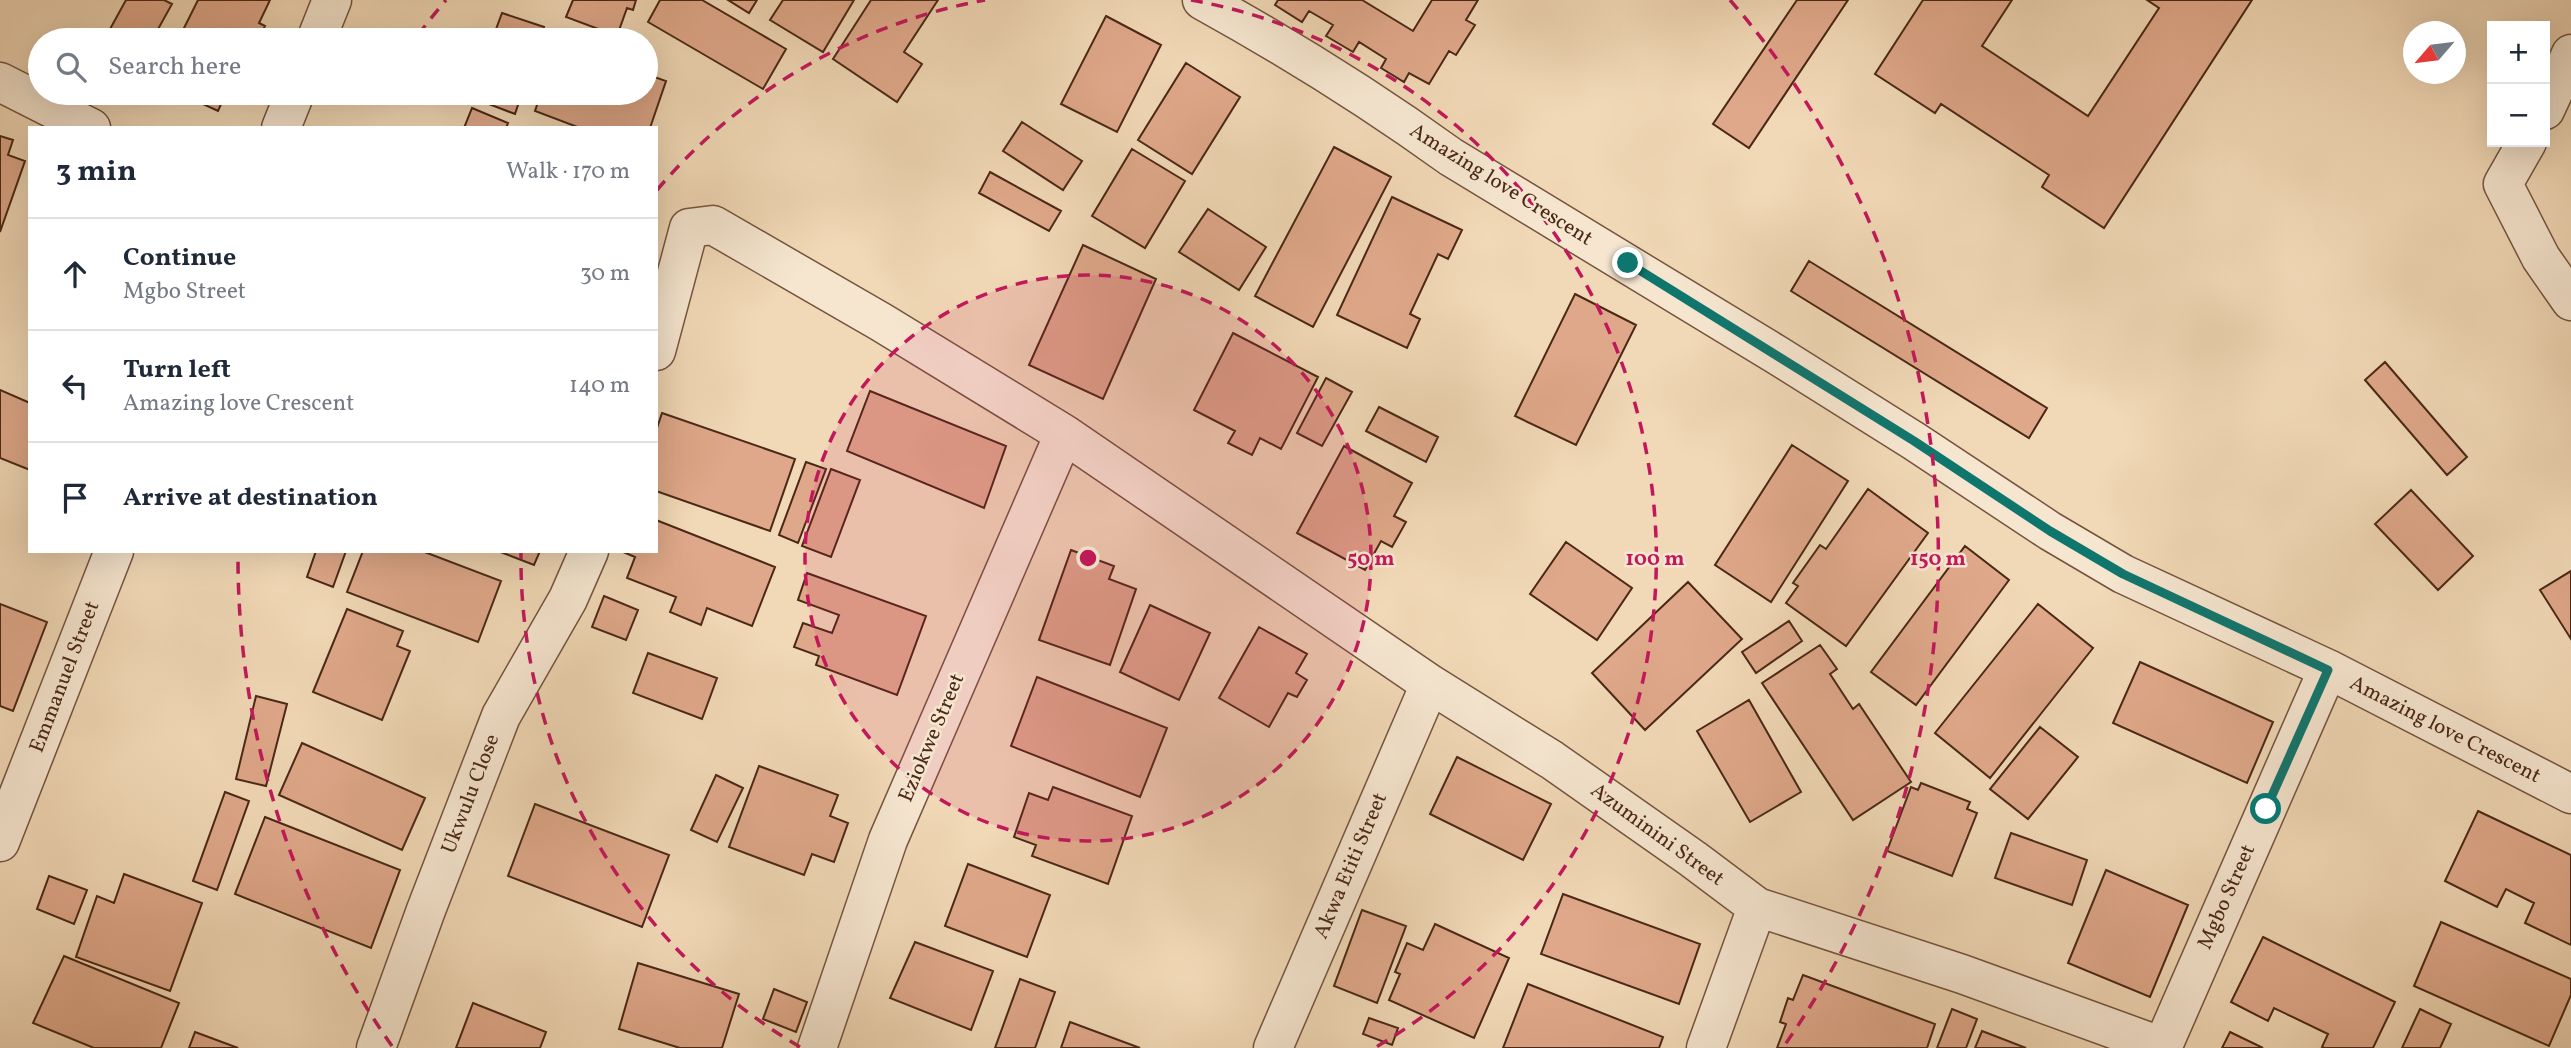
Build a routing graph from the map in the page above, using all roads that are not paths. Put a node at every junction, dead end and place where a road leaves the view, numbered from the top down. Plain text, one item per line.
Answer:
1 (332, 0) edge
2 (1202, 0) edge
3 (321, 28) edge
4 (2571, 54) edge
5 (0, 82) edge
6 (28, 96) edge
7 (2550, 99) edge
8 (46, 105) edge
9 (290, 105) edge
10 (87, 126) edge
11 (282, 126) edge
12 (2524, 147) edge
13 (2571, 301) edge
14 (658, 344) edge
15 (1064, 434) junction
16 (113, 553) edge
17 (588, 553) edge
18 (2328, 670) junction
19 (1430, 684) junction
20 (2571, 794) edge
21 (0, 842) edge
22 (1757, 907) junction
23 (2163, 1047) edge
24 (376, 1048) edge
25 (817, 1048) edge
26 (1273, 1048) edge
27 (1706, 1048) edge

1 - 3 street
2 - 18 street, Amazing love Crescent
4 - 7 street
5 - 6 street
8 - 10 street
9 - 11 street
12 - 13 street
14 - 15 street, Azuminini Street
15 - 19 street, Azuminini Street
15 - 25 street, Eziokwe Street
16 - 21 street, Emmanuel Street
17 - 24 street, Ukwulu Close
18 - 20 street, Amazing love Crescent
18 - 23 street, Mgbo Street
19 - 22 street, Azuminini Street
19 - 26 street, Akwa Etiti Street
22 - 23 street, Azuminini Street
22 - 27 street

